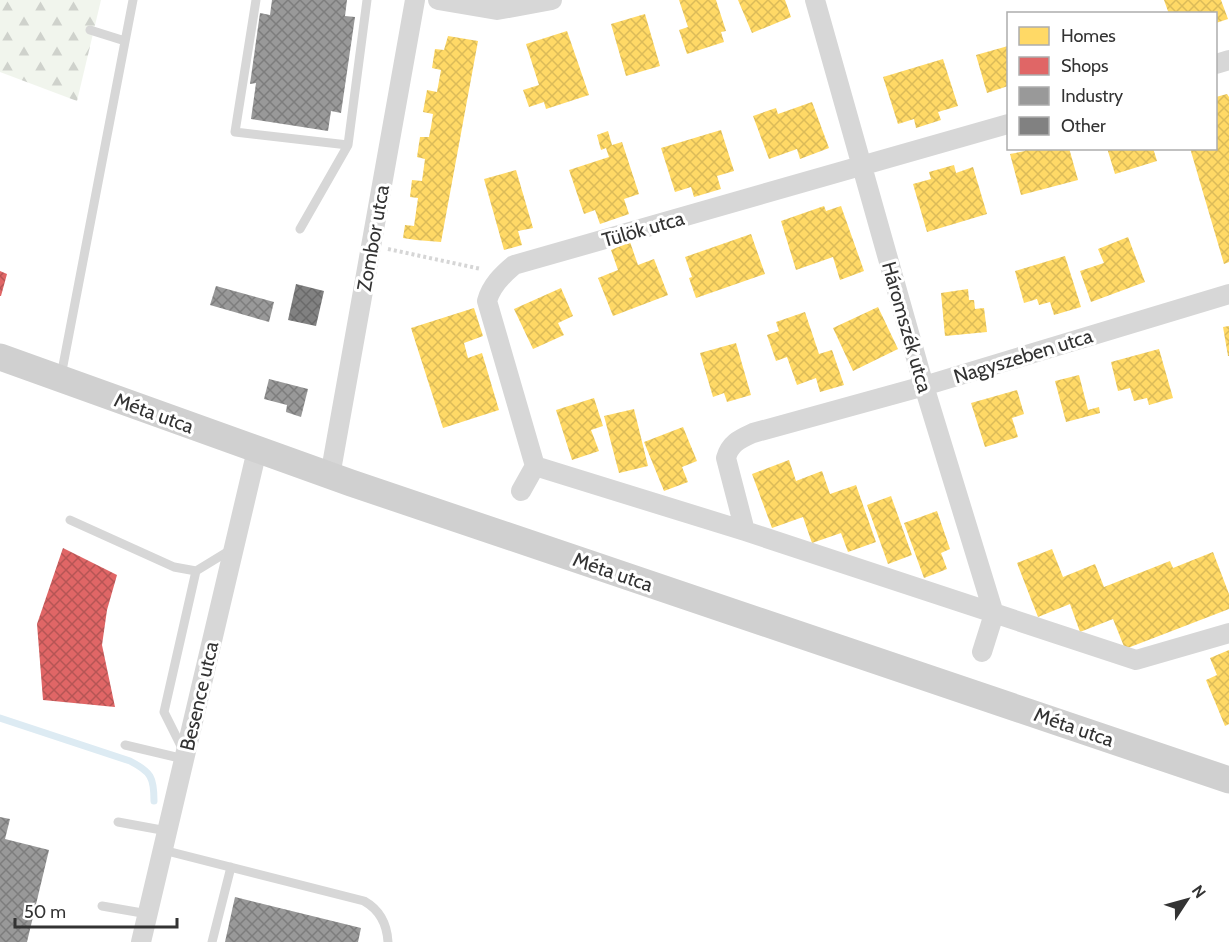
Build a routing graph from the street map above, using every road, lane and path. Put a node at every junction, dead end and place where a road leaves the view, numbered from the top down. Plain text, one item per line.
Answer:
1 (133, 0) edge
2 (256, 0) edge
3 (367, 0) edge
4 (415, 0) edge
5 (438, 0) edge
6 (552, 0) edge
7 (815, 0) edge
8 (90, 30) dead end
9 (125, 41) junction
10 (1007, 124) edge
11 (348, 146) junction
12 (862, 167) junction
13 (300, 229) dead end
14 (372, 246) junction
15 (502, 275) junction
16 (1229, 294) edge
17 (0, 357) edge
18 (60, 378) junction
19 (924, 386) junction
20 (256, 450) junction
21 (535, 466) junction
22 (330, 476) junction
23 (521, 491) dead end
24 (70, 520) dead end
25 (745, 531) junction
26 (234, 548) junction
27 (196, 571) junction
28 (994, 614) junction
29 (1229, 633) edge
30 (982, 652) dead end
31 (125, 745) dead end
32 (185, 757) junction
33 (1229, 780) edge
34 (118, 822) dead end
35 (165, 840) junction
36 (231, 867) junction
37 (102, 906) dead end
38 (148, 914) junction
39 (141, 942) edge
40 (212, 942) edge
41 (388, 942) edge

1 - 9 lane
2 - 11 lane
3 - 11 lane
4 - 14 street, Zombor utca
5 - 6 street
7 - 12 street, Háromszék utca
8 - 9 lane
9 - 18 lane
10 - 12 street, Tülök utca
11 - 13 lane
12 - 15 street, Tülök utca
12 - 19 street, Háromszék utca
14 - 15 path
14 - 22 street, Zombor utca
15 - 21 street
16 - 19 street, Nagyszeben utca
17 - 18 main road, Méta utca
18 - 20 main road, Méta utca
19 - 25 street, Nagyszeben utca
19 - 28 street, Háromszék utca
20 - 22 main road, Méta utca
20 - 26 street, Besence utca
21 - 23 street
21 - 25 street
22 - 33 main road, Méta utca
24 - 27 lane
25 - 28 street
26 - 27 lane
26 - 32 street, Besence utca
27 - 32 lane
28 - 29 street
28 - 30 street
31 - 32 lane
32 - 35 street, Besence utca
34 - 35 lane
35 - 36 lane
35 - 38 street, Besence utca
36 - 40 lane
36 - 41 lane
37 - 38 lane
38 - 39 street, Besence utca

